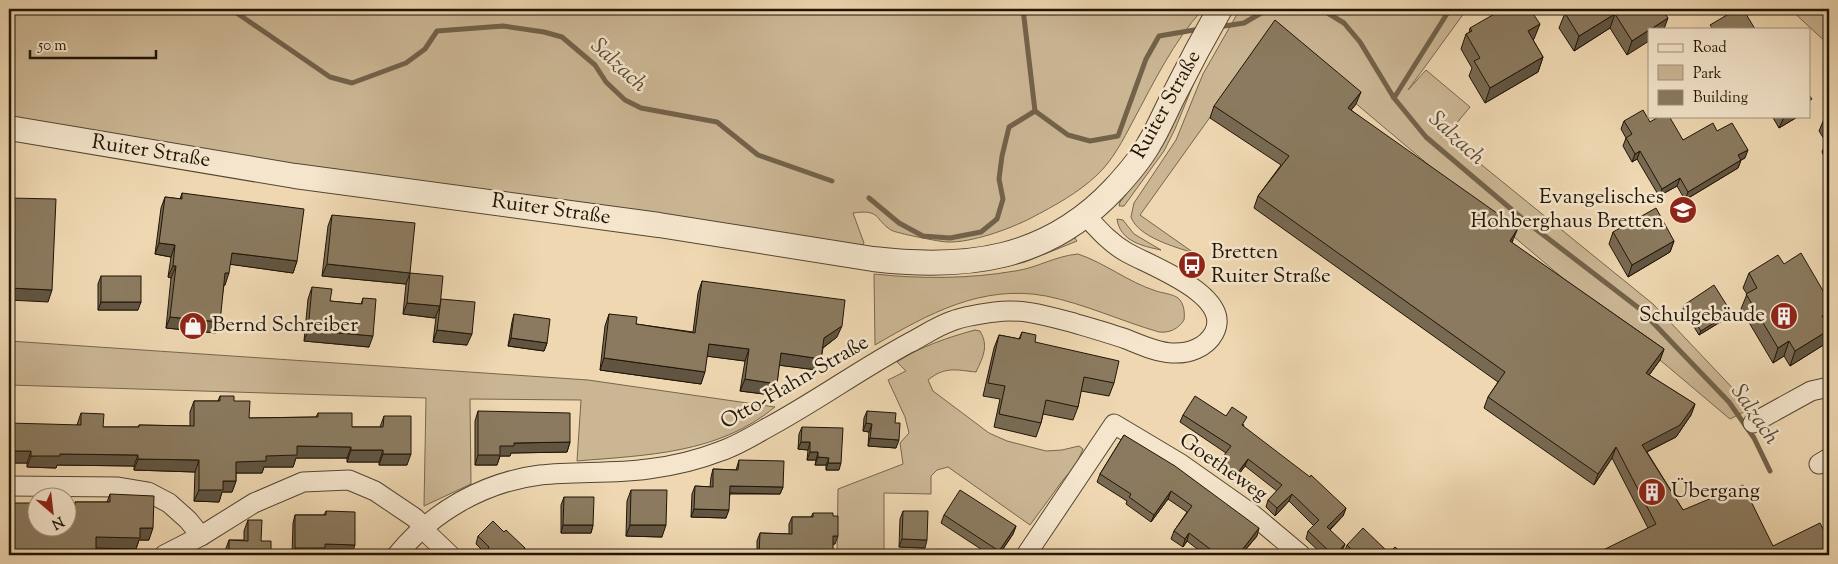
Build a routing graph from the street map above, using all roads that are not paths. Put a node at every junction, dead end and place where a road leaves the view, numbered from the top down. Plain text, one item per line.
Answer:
1 (1220, 9) edge
2 (9, 128) edge
3 (1086, 216) junction
4 (1829, 387) edge
5 (1753, 423) dead end
6 (9, 486) edge
7 (424, 527) junction
8 (201, 536) junction
9 (164, 555) edge
10 (397, 555) edge
11 (450, 555) edge
12 (1026, 555) edge
13 (1301, 555) edge

1 - 3 street, Ruiter Straße
2 - 3 street, Ruiter Straße
3 - 7 street, Otto-Hahn-Straße
4 - 5 street
6 - 8 street
7 - 8 street
7 - 10 street, Otto-Hahn-Straße
7 - 11 street
8 - 9 street
12 - 13 street, Goetheweg

